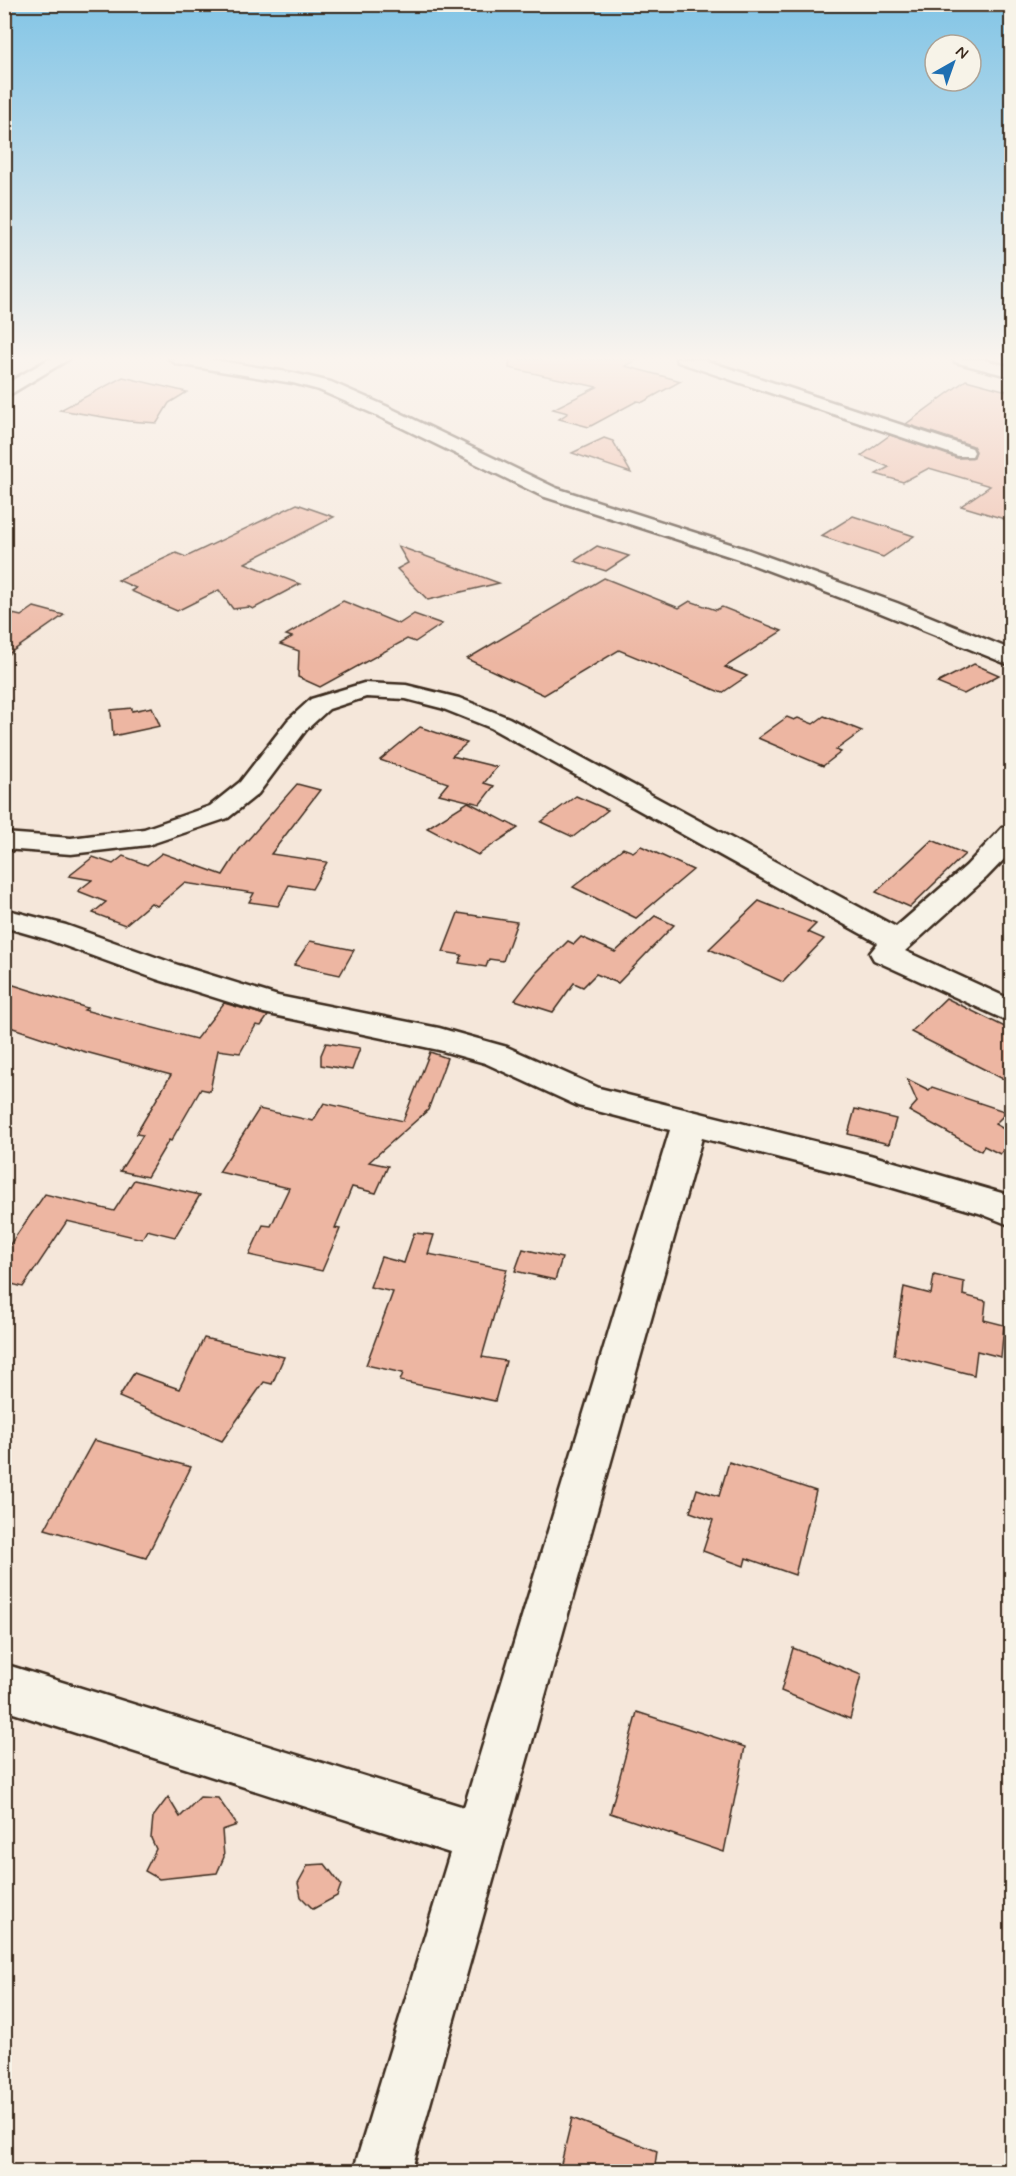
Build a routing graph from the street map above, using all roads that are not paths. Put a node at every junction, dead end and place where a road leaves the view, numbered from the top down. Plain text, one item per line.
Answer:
1 (484, 461) edge
2 (1011, 659) edge
3 (1011, 834) edge
4 (4, 841) edge
5 (4, 918) edge
6 (898, 942) junction
7 (1011, 1013) edge
8 (689, 1123) junction
9 (1011, 1212) edge
10 (4, 1687) edge
11 (480, 1837) junction
12 (382, 2172) edge

1 - 2 street
3 - 6 street
4 - 6 street
5 - 8 street
6 - 7 street
8 - 9 street
8 - 11 street
10 - 11 street
11 - 12 street

